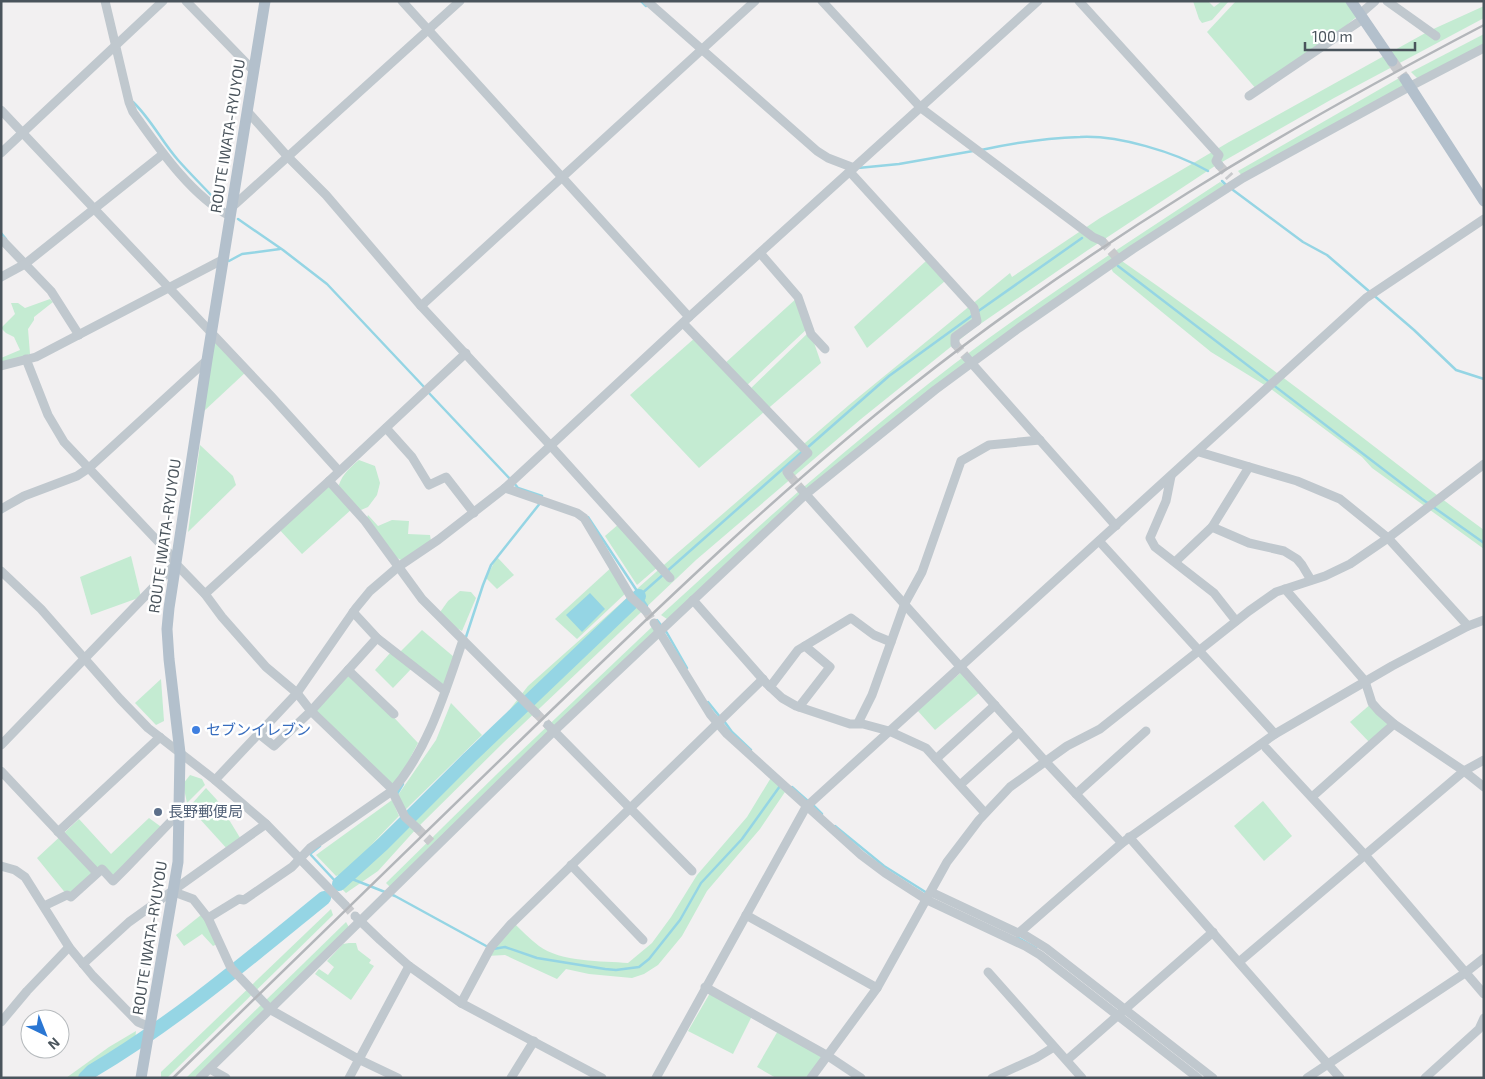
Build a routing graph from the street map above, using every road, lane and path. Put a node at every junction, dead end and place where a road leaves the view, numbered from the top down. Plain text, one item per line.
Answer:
1 (105, 1) edge
2 (163, 1) edge
3 (186, 1) edge
4 (265, 1) edge
5 (402, 1) edge
6 (460, 1) edge
7 (647, 1) edge
8 (755, 1) edge
9 (822, 1) edge
10 (1038, 1) edge
11 (1078, 1) edge
12 (1351, 1) edge
13 (1374, 1) edge
14 (1387, 1) edge
15 (1361, 16) junction
16 (428, 30) junction
17 (1436, 36) dead end
18 (116, 45) junction
19 (1484, 48) edge
20 (702, 50) junction
21 (1392, 61) tunnel mouth
22 (253, 70) junction
23 (1407, 82) junction
24 (1249, 96) dead end
25 (920, 108) junction
26 (1, 110) edge
27 (247, 111) junction
28 (22, 133) junction
29 (1, 153) edge
30 (163, 154) junction
31 (288, 156) junction
32 (1219, 165) tunnel mouth
33 (852, 170) junction
34 (562, 178) junction
35 (1484, 201) edge
36 (94, 209) junction
37 (231, 212) junction
38 (1484, 219) edge
39 (1102, 241) tunnel mouth
40 (1, 242) edge
41 (760, 253) junction
42 (224, 259) junction
43 (25, 264) junction
44 (1, 277) edge
45 (168, 288) junction
46 (421, 306) junction
47 (686, 320) junction
48 (212, 334) junction
49 (79, 335) junction
50 (955, 344) dead end
51 (825, 349) dead end
52 (466, 354) junction
53 (26, 359) junction
54 (207, 360) junction
55 (969, 361) junction
56 (1, 366) edge
57 (386, 428) junction
58 (1040, 440) junction
59 (550, 445) junction
60 (1198, 452) junction
61 (1484, 464) edge
62 (1249, 467) junction
63 (89, 468) junction
64 (339, 471) junction
65 (789, 475) dead end
66 (1171, 476) junction
67 (330, 481) junction
68 (505, 488) junction
69 (804, 492) junction
70 (1, 509) edge
71 (474, 513) junction
72 (1116, 526) junction
73 (1212, 527) junction
74 (1388, 538) junction
75 (1099, 541) junction
76 (1175, 562) junction
77 (176, 564) junction
78 (398, 568) junction
79 (1, 571) edge
80 (670, 578) dead end
81 (1311, 580) junction
82 (1285, 589) junction
83 (205, 594) junction
84 (693, 600) junction
85 (905, 603) junction
86 (646, 611) tunnel mouth
87 (353, 612) junction
88 (1484, 620) edge
89 (1236, 621) junction
90 (1468, 626) junction
91 (656, 627) junction
92 (377, 638) junction
93 (463, 640) junction
94 (891, 642) junction
95 (804, 646) junction
96 (1199, 650) junction
97 (85, 660) junction
98 (961, 666) junction
99 (348, 670) junction
100 (763, 679) junction
101 (1365, 681) junction
102 (770, 686) junction
103 (445, 691) junction
104 (297, 693) junction
105 (995, 705) junction
106 (799, 707) junction
107 (311, 711) junction
108 (536, 713) tunnel mouth
109 (394, 714) dead end
110 (717, 723) junction
111 (858, 723) junction
112 (1394, 724) junction
113 (551, 728) junction
114 (889, 731) junction
115 (1146, 731) dead end
116 (1019, 732) junction
117 (258, 734) junction
118 (1275, 734) junction
119 (160, 738) junction
120 (1, 745) edge
121 (1266, 748) dead end
122 (180, 752) junction
123 (936, 759) junction
124 (1484, 760) edge
125 (1045, 761) junction
126 (1, 771) edge
127 (1464, 771) junction
128 (215, 780) junction
129 (960, 785) junction
130 (1484, 787) edge
131 (392, 791) junction
132 (1076, 794) junction
133 (1312, 797) junction
134 (806, 807) junction
135 (629, 808) junction
136 (179, 813) junction
137 (985, 813) junction
138 (266, 824) junction
139 (417, 828) tunnel mouth
140 (58, 832) junction
141 (1126, 840) junction
142 (1365, 855) junction
143 (300, 858) junction
144 (571, 865) junction
145 (1, 866) edge
146 (692, 871) dead end
147 (96, 873) junction
148 (174, 892) junction
149 (931, 892) junction
150 (927, 900) junction
151 (345, 905) tunnel mouth
152 (44, 906) junction
153 (746, 915) junction
154 (208, 918) junction
155 (358, 918) junction
156 (1020, 932) junction
157 (1213, 932) junction
158 (643, 940) dead end
159 (69, 947) junction
160 (1484, 958) edge
161 (1239, 962) junction
162 (83, 964) junction
163 (410, 966) junction
164 (988, 972) dead end
165 (1465, 973) junction
166 (705, 987) junction
167 (877, 988) junction
168 (1484, 994) edge
169 (461, 1002) junction
170 (271, 1010) junction
171 (1122, 1012) junction
172 (1484, 1018) edge
173 (1, 1022) edge
174 (150, 1027) junction
175 (534, 1041) junction
176 (1054, 1047) junction
177 (828, 1056) junction
178 (358, 1059) junction
179 (1067, 1060) junction
180 (1328, 1064) junction
181 (210, 1069) junction
182 (141, 1078) edge
183 (200, 1078) edge
184 (226, 1078) edge
185 (349, 1078) edge
186 (398, 1078) edge
187 (512, 1078) edge
188 (602, 1078) edge
189 (656, 1078) edge
190 (811, 1078) edge
191 (860, 1078) edge
192 (992, 1078) edge
193 (1082, 1078) edge
194 (1198, 1078) edge
195 (1213, 1078) edge
196 (1307, 1078) edge
197 (1340, 1078) edge
198 (1425, 1078) edge

1 - 18 street
2 - 18 street
3 - 22 street
4 - 22 main road, ROUTE IWATA-RYUYOU
5 - 16 street
6 - 16 street
7 - 20 street
8 - 20 street
9 - 25 street
10 - 25 street
11 - 32 street
12 - 15 main road
13 - 15 street
14 - 17 street
15 - 21 main road
15 - 24 street
16 - 31 street
16 - 34 street
18 - 28 street
18 - 30 street
19 - 23 street
20 - 33 street
20 - 34 street
22 - 27 main road, ROUTE IWATA-RYUYOU
23 - 35 main road
23 - 55 street
25 - 33 street
25 - 39 street
26 - 28 street
27 - 31 street
27 - 37 main road, ROUTE IWATA-RYUYOU
28 - 29 street
28 - 36 street
30 - 36 street
30 - 37 street
31 - 37 street
31 - 46 street
33 - 41 street
33 - 50 street
34 - 46 street
34 - 47 street
36 - 43 street
36 - 45 street
37 - 42 main road, ROUTE IWATA-RYUYOU
38 - 60 street
40 - 43 street
41 - 47 street
41 - 51 street
42 - 45 street
42 - 48 main road, ROUTE IWATA-RYUYOU
43 - 44 street
43 - 49 street
45 - 48 street
45 - 49 street
46 - 52 street
47 - 59 street
47 - 65 street
48 - 54 main road, ROUTE IWATA-RYUYOU
48 - 64 street
49 - 53 street
52 - 57 street
52 - 59 street
53 - 56 street
53 - 63 street
54 - 63 street
54 - 77 main road, ROUTE IWATA-RYUYOU
55 - 58 street
55 - 69 street
57 - 64 street
57 - 71 street
58 - 72 street
58 - 85 street
59 - 68 street
59 - 80 street
60 - 62 street
60 - 66 street
61 - 74 street
62 - 73 street
62 - 74 street
63 - 70 street
63 - 77 street
64 - 67 street
66 - 72 street
66 - 76 street
67 - 78 street
67 - 83 street
68 - 71 street
68 - 86 street
69 - 84 street
69 - 85 street
71 - 78 street
72 - 75 street
73 - 76 street
73 - 81 street
74 - 81 street
74 - 90 street
75 - 96 street
75 - 98 street
76 - 89 street
77 - 83 street
77 - 97 street
77 - 122 main road, ROUTE IWATA-RYUYOU
78 - 87 street
78 - 93 street
79 - 97 street
81 - 82 street
82 - 89 street
82 - 101 street
83 - 104 street
84 - 91 street
84 - 100 street
85 - 94 street
85 - 98 street
87 - 92 street
87 - 104 street
88 - 90 street
89 - 96 street
90 - 101 street
91 - 110 street
91 - 113 street
92 - 99 street
92 - 103 street
93 - 103 street
93 - 108 street
94 - 95 street
94 - 111 street
95 - 102 street
95 - 106 street
96 - 118 street
96 - 125 street
97 - 119 street
97 - 120 street
98 - 105 street
98 - 114 street
99 - 107 street
99 - 109 street
100 - 102 street
100 - 110 street
101 - 112 street
101 - 118 street
102 - 106 street
103 - 131 street
104 - 107 street
104 - 117 street
105 - 116 street
105 - 123 street
106 - 111 street
107 - 117 street
107 - 131 street
110 - 134 street
110 - 135 street
111 - 114 street
112 - 127 street
112 - 133 street
113 - 135 street
113 - 155 street
114 - 123 street
114 - 134 street
115 - 132 street
116 - 125 street
116 - 129 street
117 - 128 street
118 - 141 street
119 - 122 street
119 - 140 street
121 - 133 street
122 - 128 street
122 - 136 main road, ROUTE IWATA-RYUYOU
123 - 129 street
124 - 127 street
125 - 132 street
125 - 137 street
126 - 140 street
127 - 130 street
127 - 142 street
128 - 138 street
129 - 137 street
131 - 139 street
131 - 143 street
132 - 141 street
133 - 142 street
134 - 150 street
134 - 153 street
135 - 144 street
135 - 146 street
136 - 147 street
136 - 148 main road, ROUTE IWATA-RYUYOU
137 - 149 street
138 - 143 street
138 - 148 street
140 - 147 street
141 - 156 street
141 - 157 street
142 - 161 street
142 - 165 street
143 - 151 street
143 - 154 street
144 - 158 street
144 - 169 street
145 - 152 street
147 - 152 street
148 - 154 street
148 - 162 street
148 - 174 main road, ROUTE IWATA-RYUYOU
149 - 150 street
149 - 156 street
150 - 167 street
150 - 171 street
152 - 159 street
153 - 166 street
153 - 167 street
154 - 170 street
155 - 163 street
155 - 170 street
156 - 171 street
157 - 161 street
157 - 171 street
159 - 162 street
159 - 173 street
160 - 165 street
161 - 180 street
162 - 174 street
163 - 169 street
163 - 178 street
164 - 176 street
165 - 168 street
165 - 180 street
166 - 177 street
166 - 189 street
167 - 177 street
169 - 175 street
170 - 178 street
170 - 181 street
171 - 179 street
171 - 194 street
171 - 195 street
172 - 198 street
174 - 182 main road, ROUTE IWATA-RYUYOU
175 - 187 street
175 - 188 street
176 - 179 street
176 - 192 street
177 - 190 street
177 - 191 street
178 - 185 street
178 - 186 street
179 - 193 street
180 - 196 street
180 - 197 street
181 - 183 street
181 - 184 street

